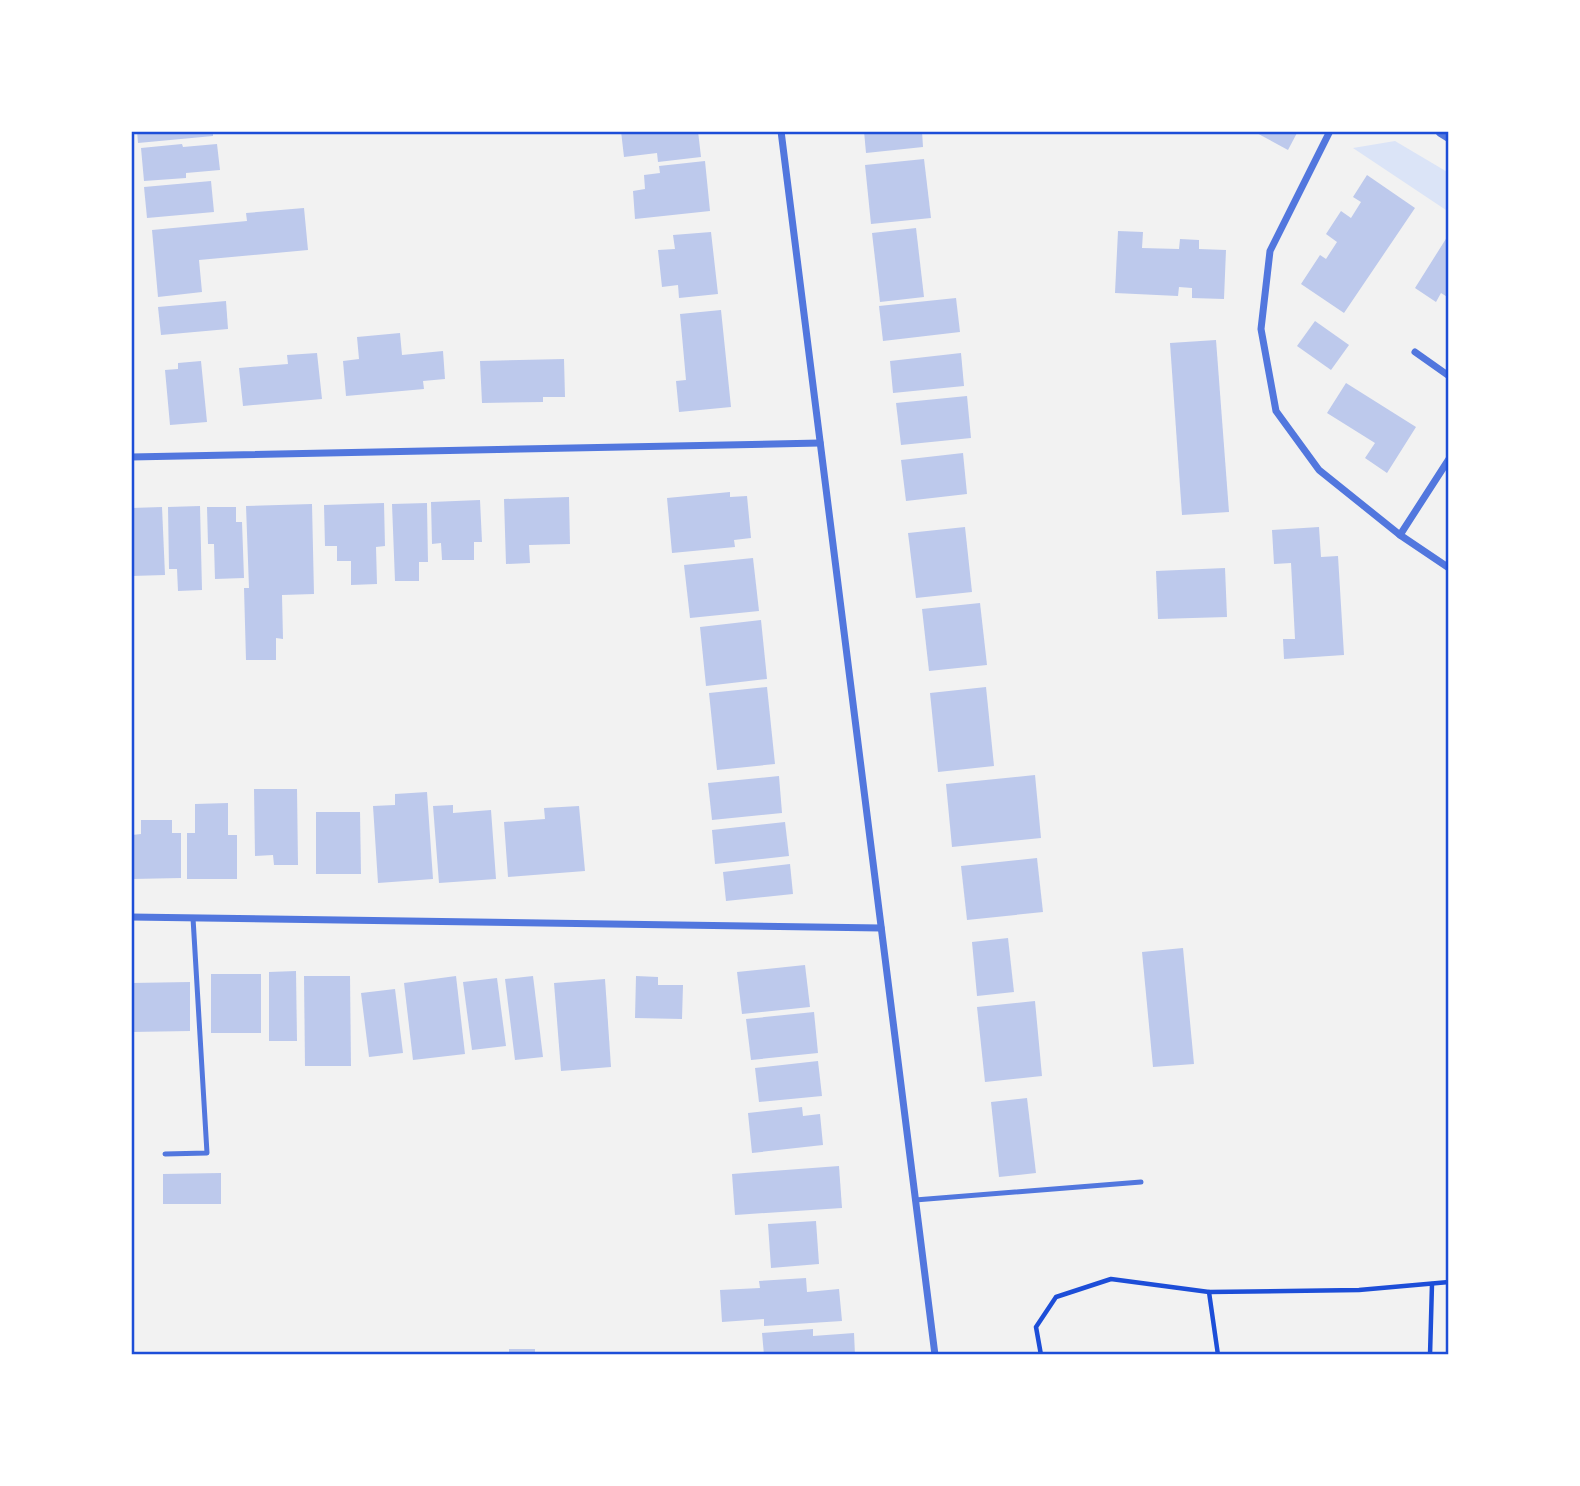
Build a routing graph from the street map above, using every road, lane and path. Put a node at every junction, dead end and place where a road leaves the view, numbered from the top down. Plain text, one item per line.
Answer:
1 (781, 131) edge
2 (1329, 131) edge
3 (1441, 131) edge
4 (1449, 136) edge
5 (1415, 352) dead end
6 (1449, 376) edge
7 (820, 443) junction
8 (131, 457) edge
9 (1449, 459) edge
10 (1400, 535) junction
11 (1449, 568) edge
12 (131, 917) edge
13 (193, 918) junction
14 (881, 928) junction
15 (165, 1154) dead end
16 (1141, 1182) dead end
17 (915, 1200) junction
18 (1449, 1282) edge
19 (1432, 1284) junction
20 (1209, 1292) junction
21 (934, 1355) edge
22 (1041, 1355) edge
23 (1218, 1355) edge
24 (1430, 1355) edge

1 - 7 street
2 - 10 street
3 - 4 street
5 - 6 street
7 - 8 street
7 - 14 street
9 - 10 street
10 - 11 street
12 - 13 street
13 - 14 street
13 - 15 lane
14 - 17 street
16 - 17 lane
17 - 21 street
18 - 19 path
19 - 20 path
19 - 24 path
20 - 22 path
20 - 23 path

